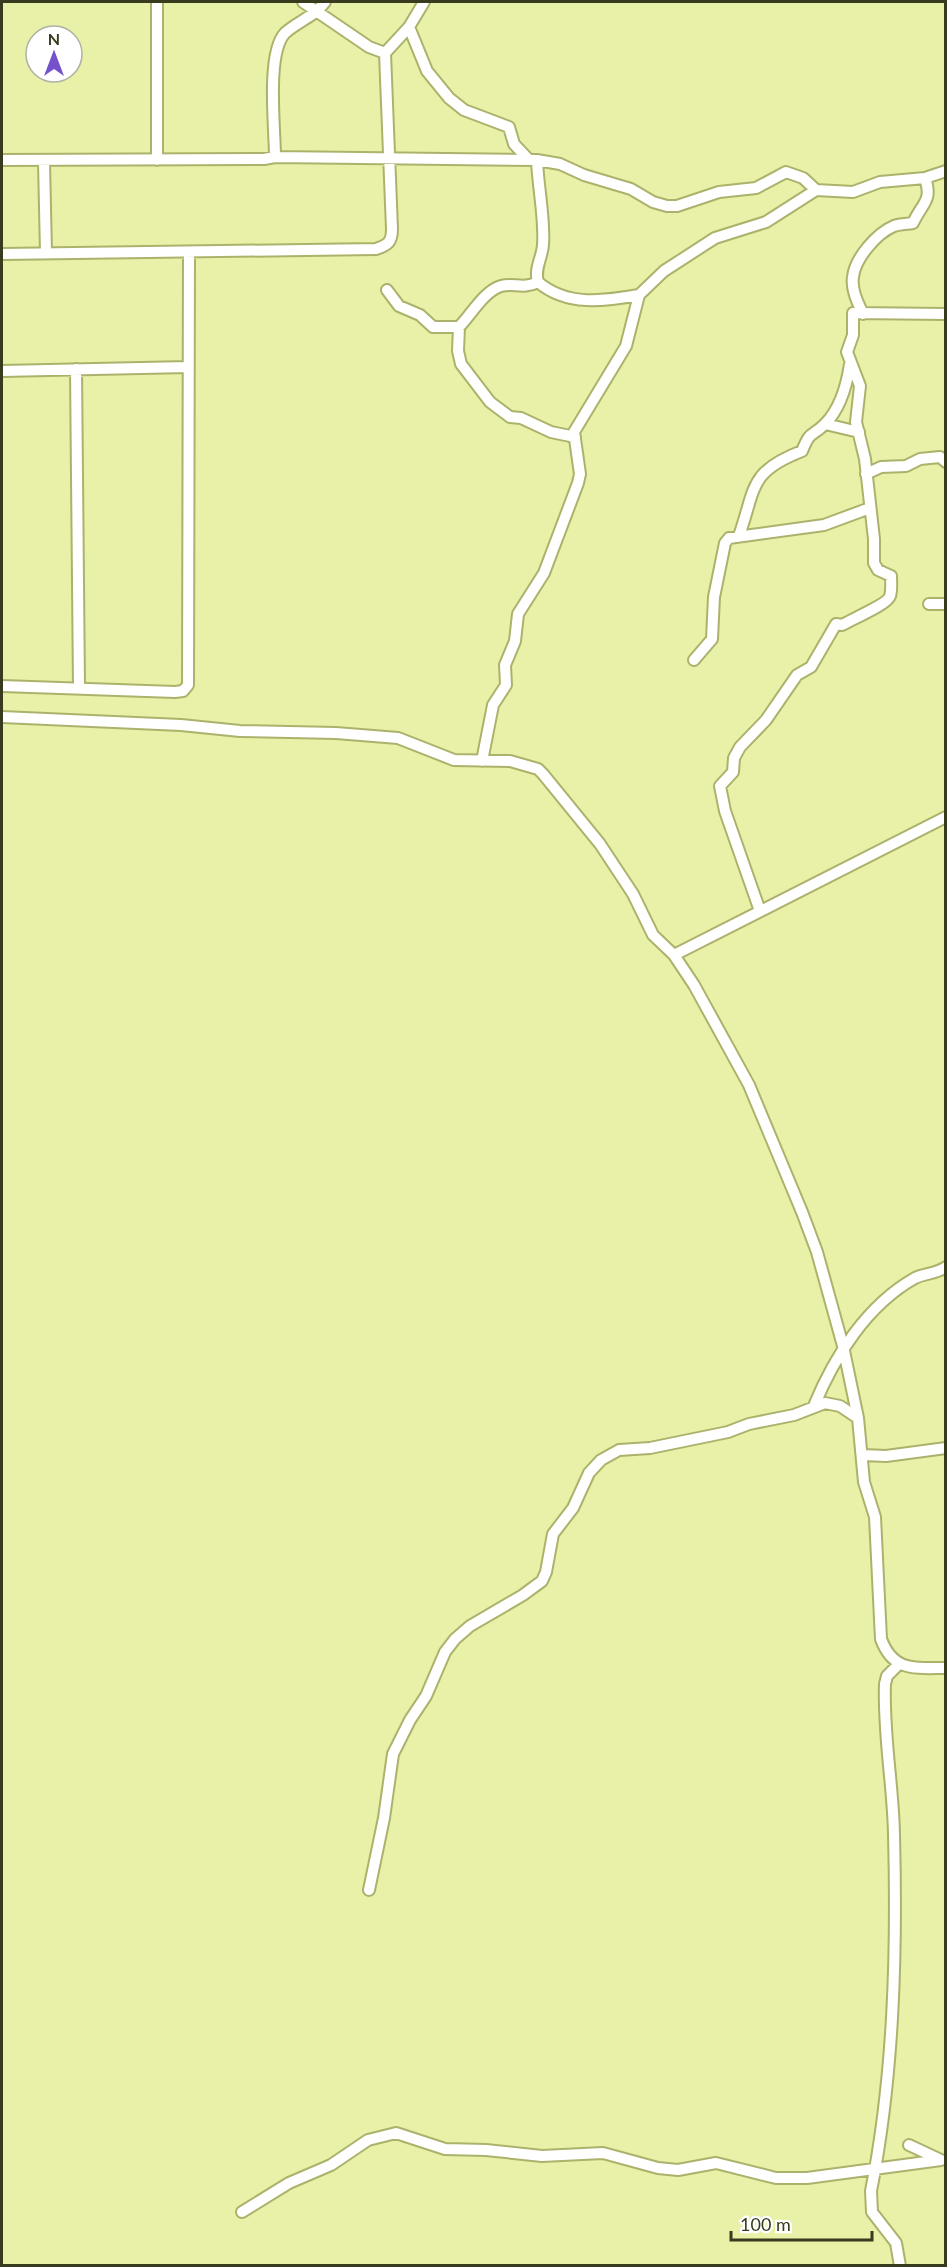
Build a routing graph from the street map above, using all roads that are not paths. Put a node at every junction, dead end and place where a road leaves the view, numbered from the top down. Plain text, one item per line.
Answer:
1 (157, 2) edge
2 (303, 2) edge
3 (325, 2) edge
4 (424, 2) edge
5 (318, 12) junction
6 (409, 27) junction
7 (386, 53) junction
8 (275, 157) junction
9 (389, 159) junction
10 (2, 160) edge
11 (157, 160) junction
12 (533, 160) junction
13 (44, 162) junction
14 (945, 171) edge
15 (929, 177) junction
16 (945, 181) edge
17 (816, 190) junction
18 (189, 252) junction
19 (46, 253) junction
20 (2, 254) edge
21 (538, 282) junction
22 (387, 290) dead end
23 (639, 295) junction
24 (863, 314) junction
25 (945, 314) edge
26 (459, 327) junction
27 (850, 364) junction
28 (188, 367) junction
29 (76, 369) junction
30 (2, 371) edge
31 (825, 424) junction
32 (859, 432) junction
33 (574, 437) junction
34 (945, 462) edge
35 (866, 474) junction
36 (870, 508) junction
37 (739, 536) junction
38 (929, 604) dead end
39 (945, 604) edge
40 (694, 660) dead end
41 (2, 686) edge
42 (79, 688) junction
43 (2, 717) edge
44 (482, 760) junction
45 (945, 817) edge
46 (760, 911) junction
47 (674, 955) junction
48 (945, 1267) edge
49 (843, 1346) junction
50 (814, 1406) junction
51 (858, 1419) junction
52 (945, 1448) edge
53 (862, 1455) junction
54 (899, 1664) junction
55 (945, 1668) edge
56 (369, 1890) dead end
57 (909, 2145) dead end
58 (943, 2160) edge
59 (876, 2168) junction
60 (242, 2212) dead end
61 (900, 2265) edge

1 - 11 street
2 - 5 street
3 - 5 street
4 - 6 street
5 - 7 street
5 - 8 street
6 - 7 street
6 - 12 street
7 - 9 street
8 - 9 street
8 - 11 street
9 - 12 street
9 - 18 street
10 - 13 street
11 - 13 street
12 - 17 street
12 - 21 street
13 - 19 street
14 - 15 street
15 - 16 street
15 - 17 street
15 - 24 street
17 - 23 street
18 - 19 street
18 - 28 street
19 - 20 street
21 - 23 street
21 - 26 street
22 - 26 street
23 - 33 street
24 - 25 street
24 - 27 street
26 - 33 street
27 - 31 street
27 - 32 street
28 - 29 street
28 - 42 street
29 - 30 street
29 - 42 street
31 - 32 street
31 - 37 street
32 - 35 street
33 - 44 street
34 - 35 street
35 - 36 street
36 - 37 street
36 - 46 street
37 - 40 street
38 - 39 street
41 - 42 street
43 - 44 street
44 - 47 street
45 - 46 street
46 - 47 street
47 - 49 street
48 - 49 street
49 - 50 street
49 - 51 street
50 - 51 street
50 - 56 street
51 - 53 street
52 - 53 street
53 - 54 street
54 - 55 street
54 - 59 street
57 - 58 street
58 - 59 street
59 - 60 street
59 - 61 street

